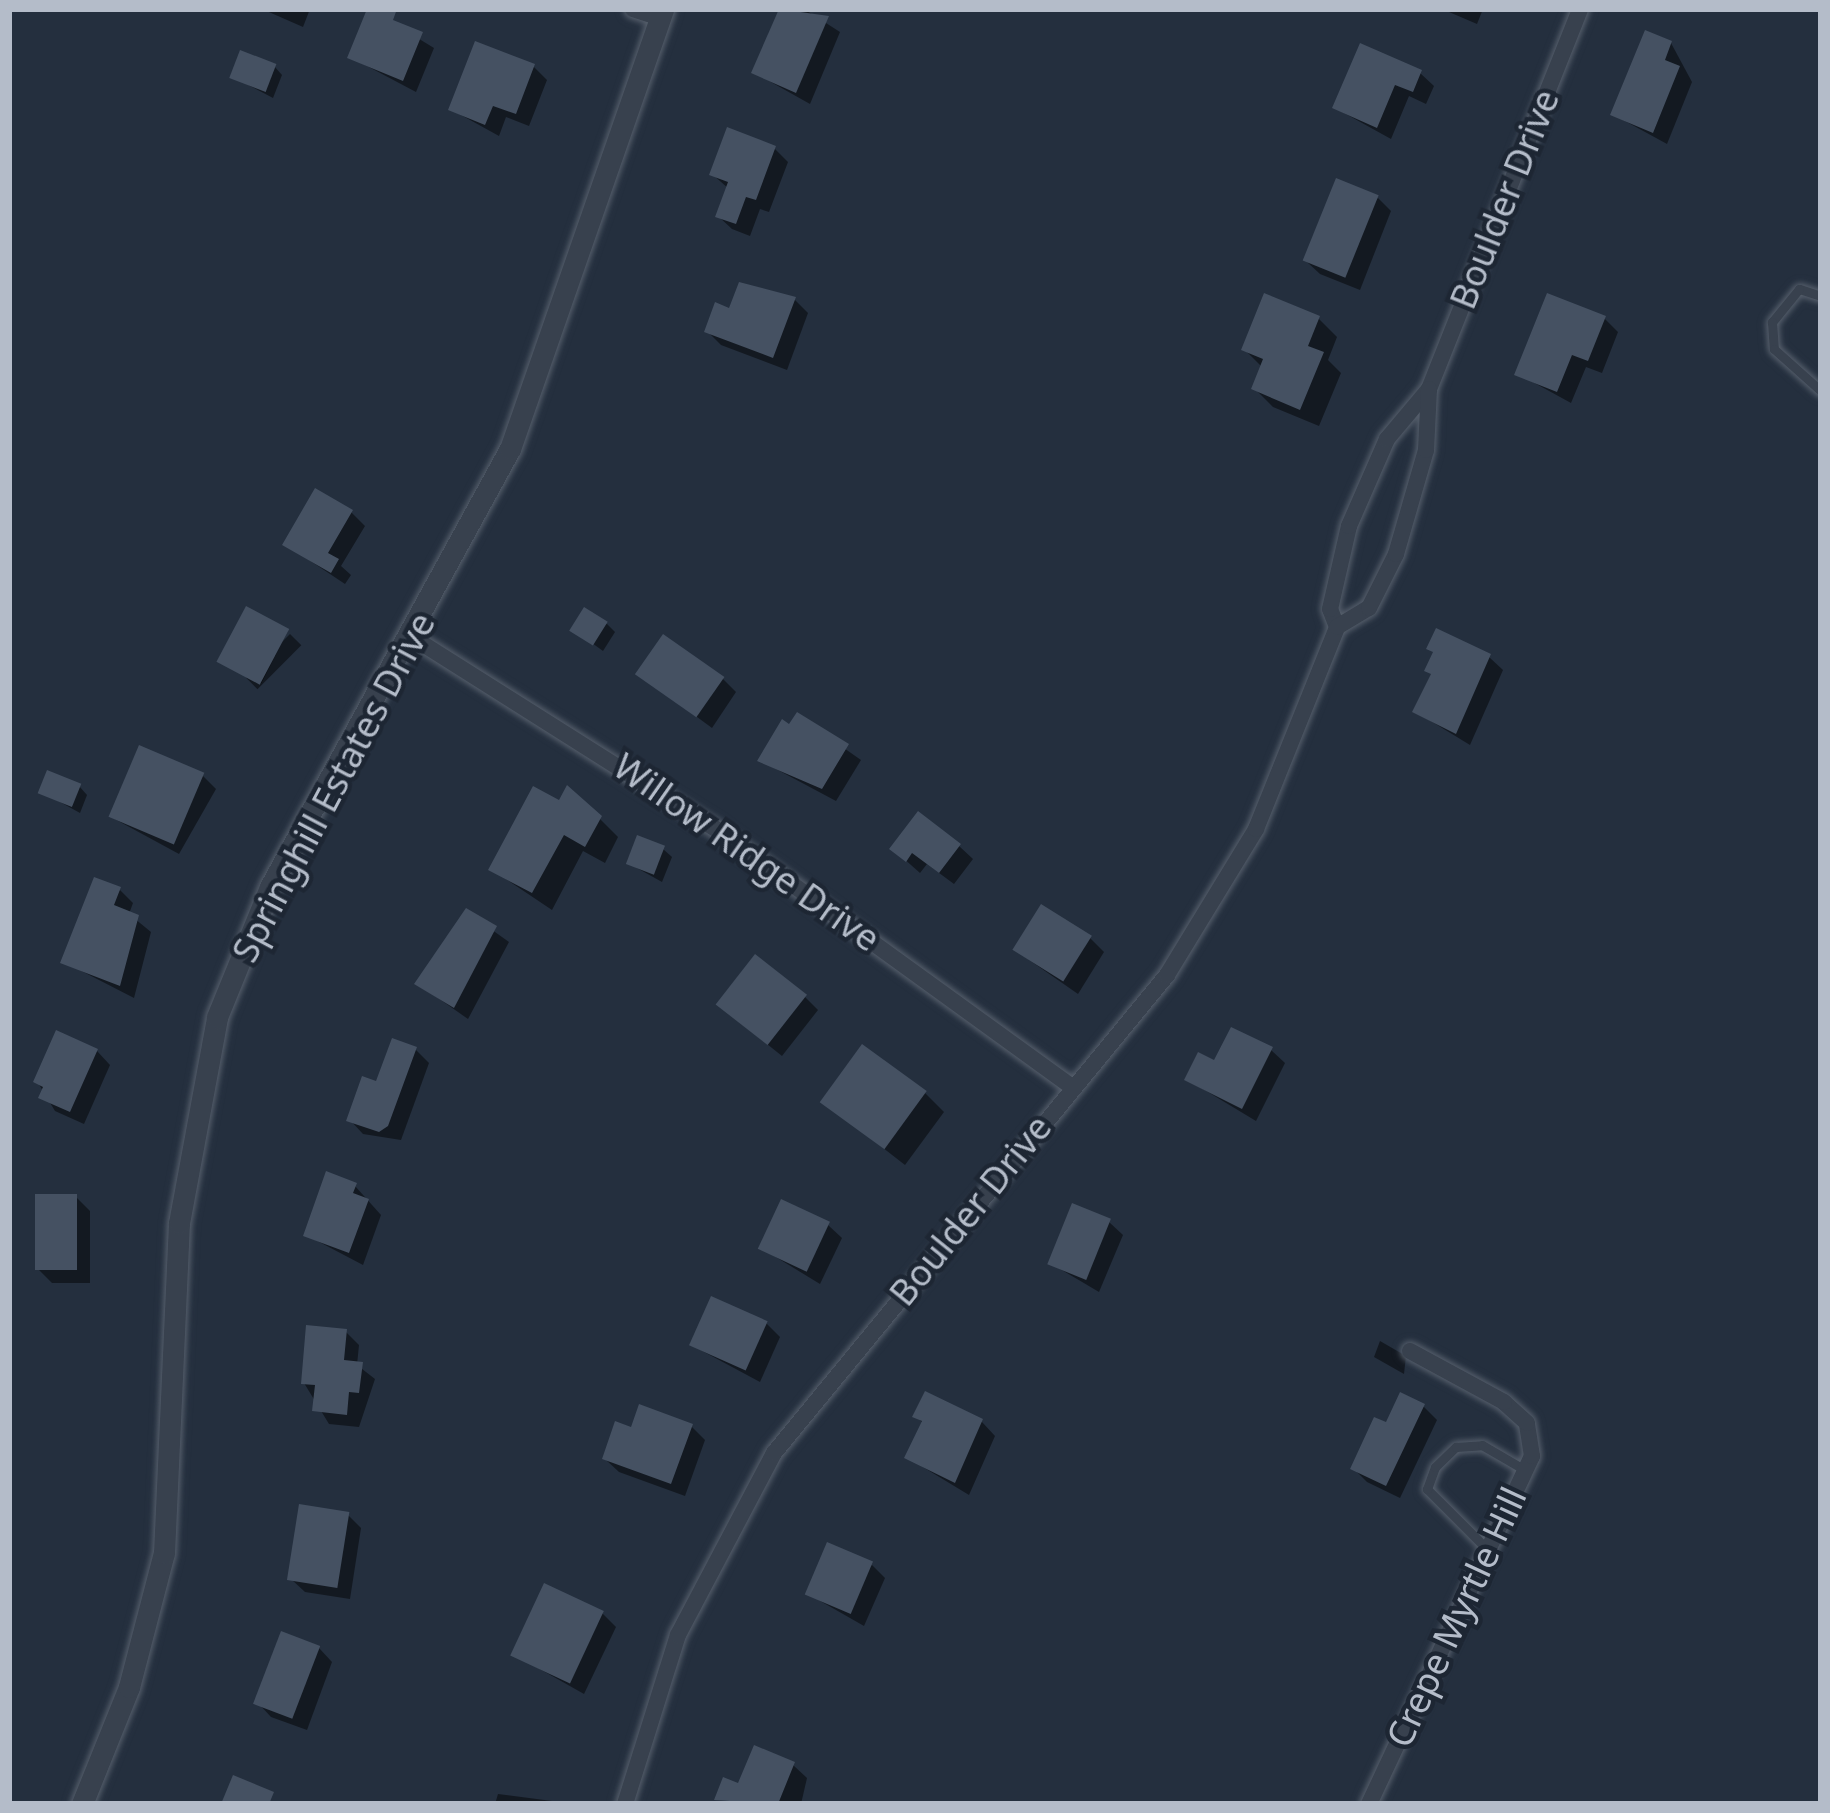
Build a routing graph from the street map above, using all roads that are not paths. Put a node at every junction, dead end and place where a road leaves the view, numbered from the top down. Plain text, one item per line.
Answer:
1 (633, 9) edge
2 (1580, 9) edge
3 (661, 14) edge
4 (1821, 296) edge
5 (1429, 389) junction
6 (1821, 391) edge
7 (1337, 627) junction
8 (412, 637) junction
9 (1070, 1085) junction
10 (1410, 1351) dead end
11 (1525, 1470) junction
12 (1487, 1549) junction
13 (82, 1804) edge
14 (625, 1804) edge
15 (1369, 1804) edge

1 - 3 street
2 - 5 street, Boulder Drive
3 - 8 street, Springhill Estates Drive
4 - 6 lane
5 - 7 street, Boulder Drive
5 - 7 street, Boulder Drive
7 - 9 street, Boulder Drive
8 - 9 street, Willow Ridge Drive
8 - 13 street, Springhill Estates Drive
9 - 14 street, Boulder Drive
10 - 11 street, Crepe Myrtle Hill
11 - 12 street, Crepe Myrtle Hill
11 - 12 lane
12 - 15 street, Crepe Myrtle Hill

